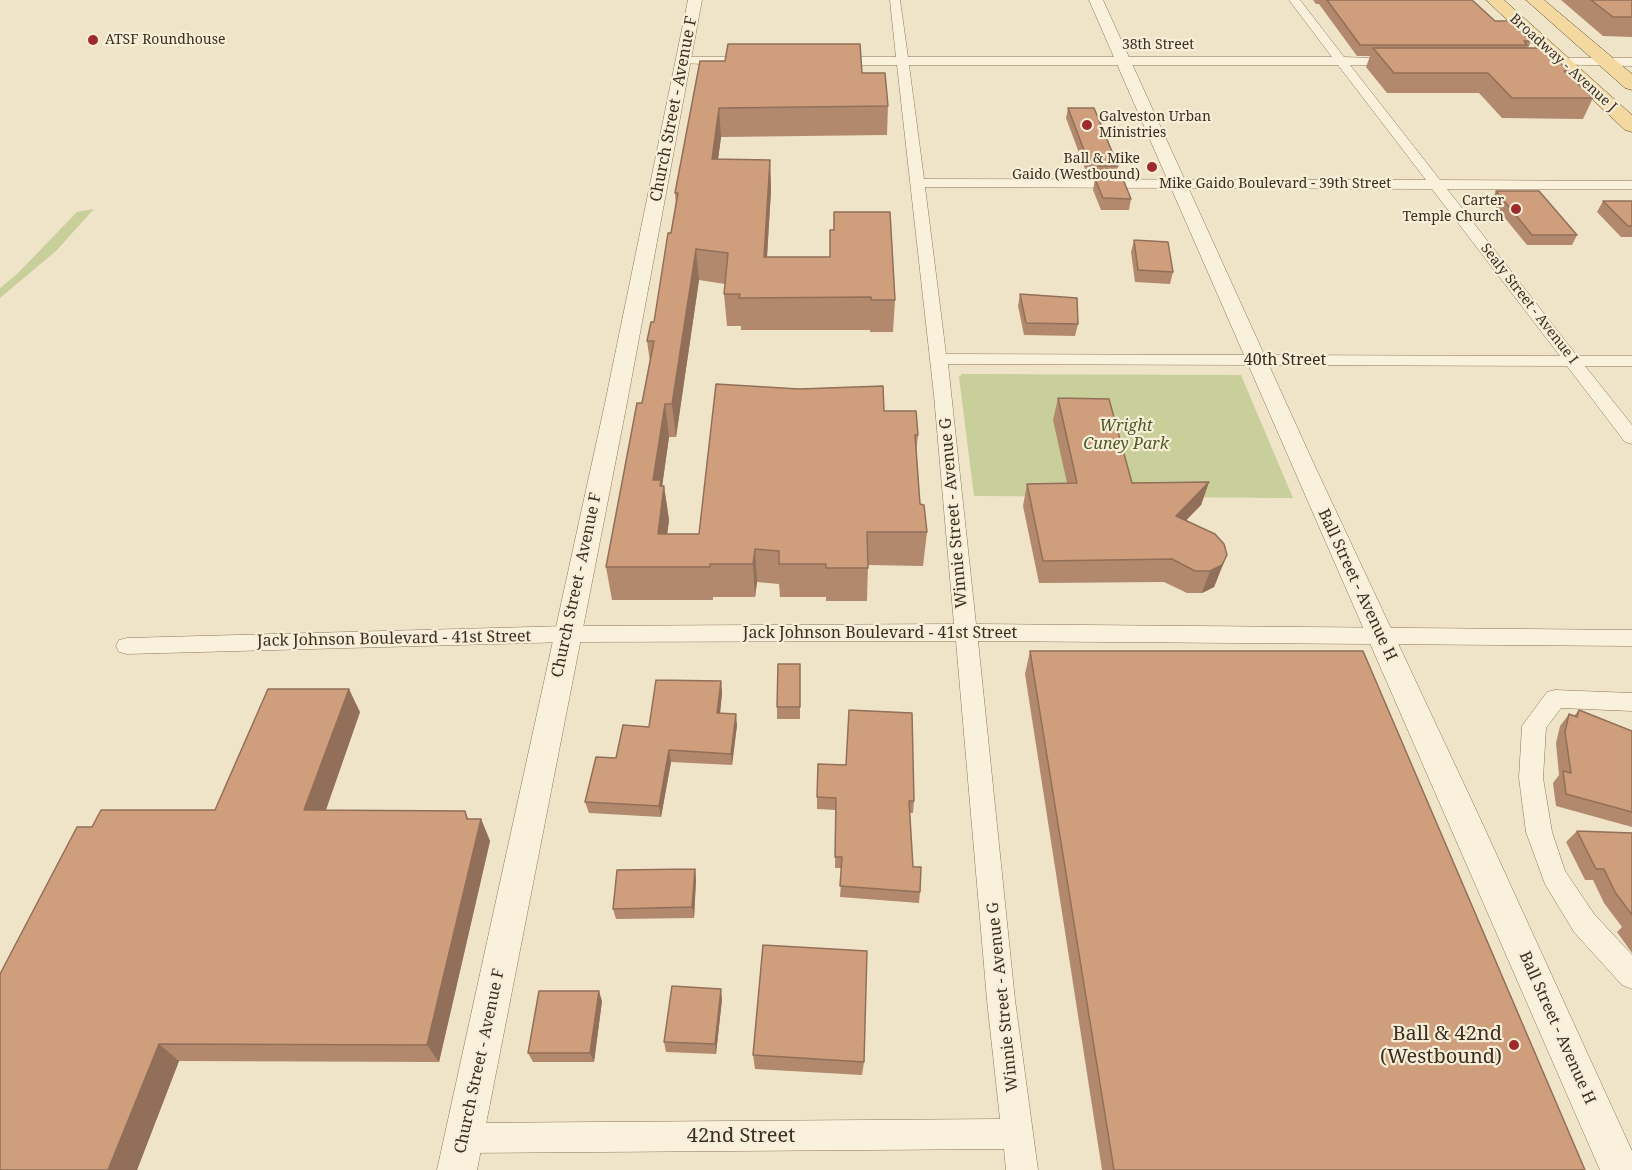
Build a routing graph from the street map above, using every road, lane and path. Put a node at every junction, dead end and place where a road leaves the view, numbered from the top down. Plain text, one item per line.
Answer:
1 (695, 0) edge
2 (895, 0) edge
3 (1096, 0) edge
4 (1294, 0) edge
5 (1494, 0) edge
6 (1534, 0) edge
7 (903, 60) junction
8 (1122, 60) junction
9 (1341, 60) junction
10 (683, 61) junction
11 (746, 61) edge
12 (818, 61) edge
13 (1404, 61) edge
14 (1528, 62) edge
15 (1563, 62) junction
16 (1632, 62) edge
17 (1607, 63) junction
18 (1632, 84) edge
19 (1632, 126) edge
20 (918, 183) junction
21 (1176, 183) junction
22 (1436, 184) junction
23 (1632, 185) edge
24 (939, 359) junction
25 (1255, 360) junction
26 (1573, 361) junction
27 (1632, 361) edge
28 (1632, 438) edge
29 (965, 632) junction
30 (567, 634) junction
31 (1380, 636) junction
32 (1632, 638) edge
33 (127, 646) dead end
34 (1632, 702) edge
35 (1632, 975) edge
36 (1019, 1134) junction
37 (464, 1138) junction
38 (1621, 1154) edge
39 (457, 1170) edge
40 (1022, 1170) edge

1 - 10 street, Church Street - Avenue F
2 - 7 street, Winnie Street - Avenue G
3 - 8 street, Ball Street - Avenue H
4 - 9 street, Sealy Street - Avenue I
5 - 15 main road, Broadway - Avenue J
6 - 17 main road, Broadway - Avenue J
7 - 8 street, 38th Street
7 - 12 street, 38th Street
7 - 20 street, Winnie Street - Avenue G
8 - 9 street, 38th Street
8 - 21 street, Ball Street - Avenue H
9 - 13 street, 38th Street
9 - 22 street, Sealy Street - Avenue I
10 - 11 street
10 - 30 street, Church Street - Avenue F
14 - 15 street
15 - 17 street
15 - 19 main road, Broadway - Avenue J
16 - 17 street
17 - 18 main road, Broadway - Avenue J
20 - 21 street, Mike Gaido Boulevard - 39th Street
20 - 24 street, Winnie Street - Avenue G
21 - 22 street, Mike Gaido Boulevard - 39th Street
21 - 25 street, Ball Street - Avenue H
22 - 23 street, Mike Gaido Boulevard - 39th Street
22 - 26 street, Sealy Street - Avenue I
24 - 25 street, 40th Street
24 - 29 street, Winnie Street - Avenue G
25 - 26 street, 40th Street
25 - 31 street, Ball Street - Avenue H
26 - 27 street, 40th Street
26 - 28 street, Sealy Street - Avenue I
29 - 30 street, Jack Johnson Boulevard - 41st Street
29 - 31 street, Jack Johnson Boulevard - 41st Street
29 - 36 street, Winnie Street - Avenue G
30 - 33 street, Jack Johnson Boulevard - 41st Street
30 - 37 street, Church Street - Avenue F
31 - 32 street, Jack Johnson Boulevard - 41st Street
31 - 38 street, Ball Street - Avenue H
34 - 35 street
36 - 37 street, 42nd Street
36 - 40 street, Winnie Street - Avenue G
37 - 39 street, Church Street - Avenue F

